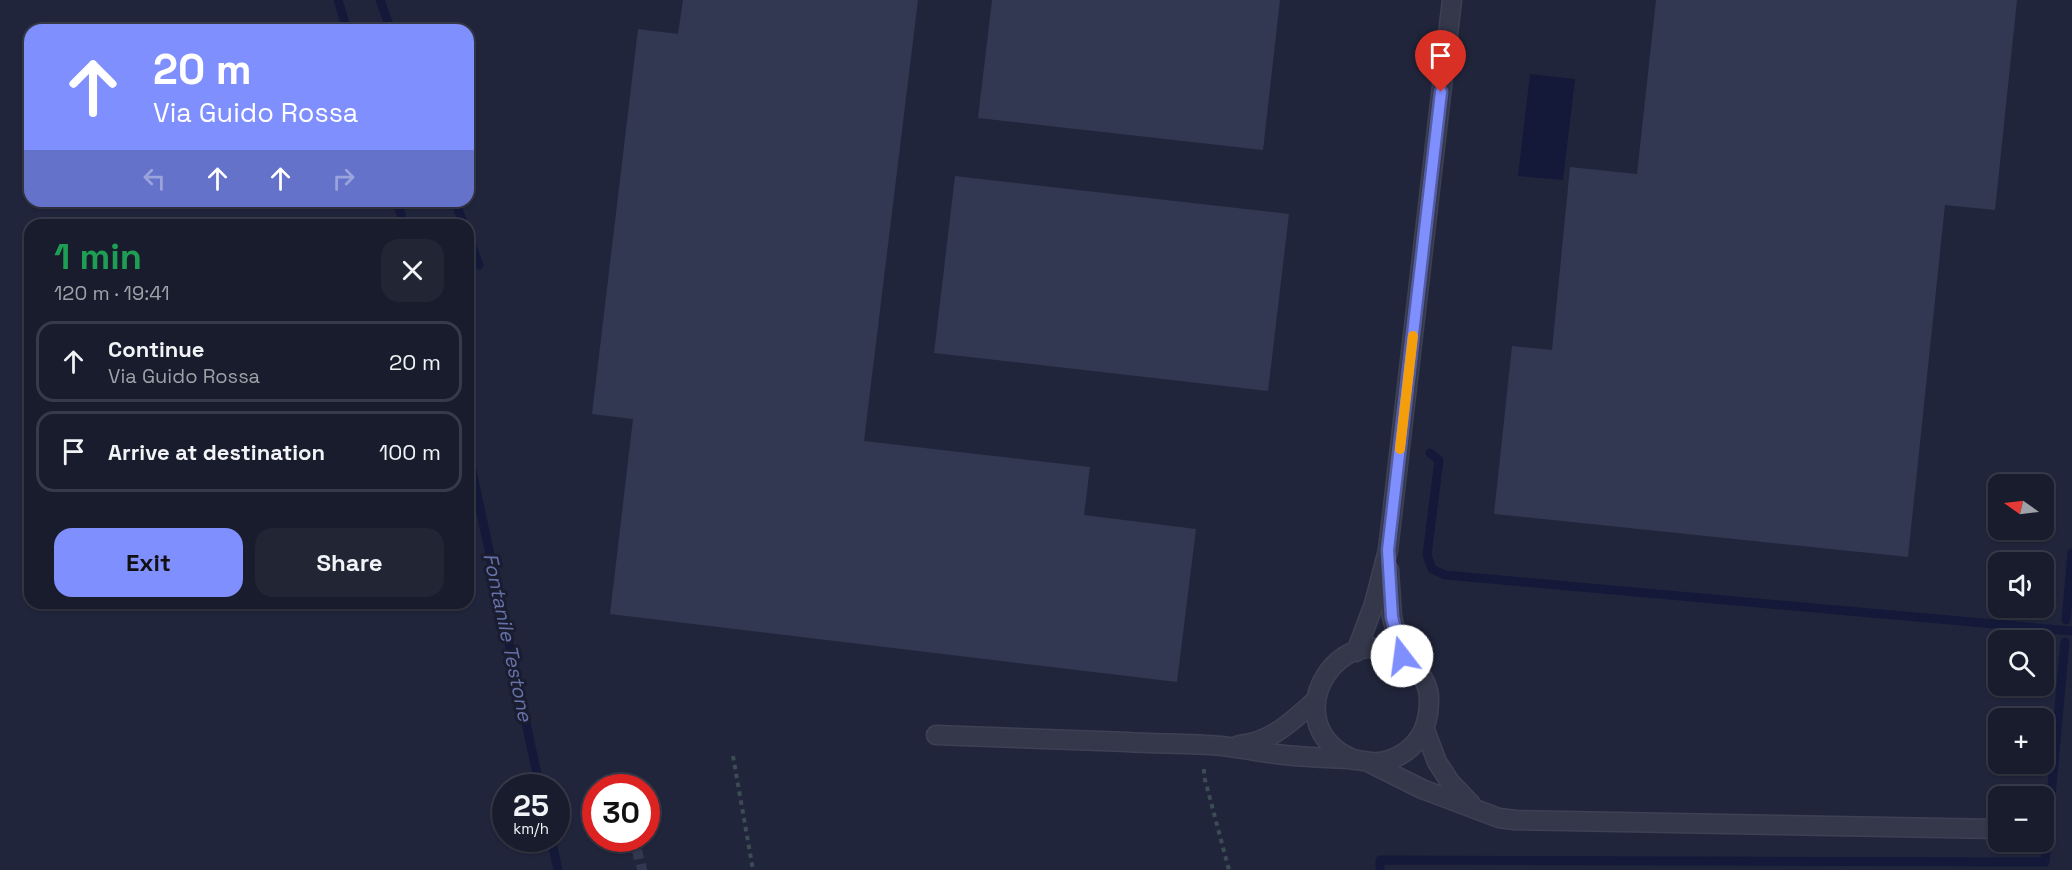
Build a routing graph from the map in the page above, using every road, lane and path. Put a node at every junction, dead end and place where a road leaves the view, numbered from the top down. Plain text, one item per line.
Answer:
1 (1452, 0) edge
2 (1388, 550) junction
3 (1356, 651) junction
4 (1402, 656) junction
5 (1316, 700) junction
6 (1425, 730) junction
7 (936, 735) dead end
8 (1214, 746) junction
9 (733, 756) dead end
10 (1362, 761) junction
11 (1477, 810) junction
12 (1988, 829) edge
13 (753, 870) edge
14 (1229, 870) edge

1 - 2 street
2 - 3 street
2 - 4 street
3 - 4 street
3 - 5 street
4 - 6 street
5 - 8 street
5 - 10 street
6 - 10 street
6 - 11 street
7 - 8 street
8 - 10 street
8 - 14 path
9 - 13 path
10 - 11 street
11 - 12 street

